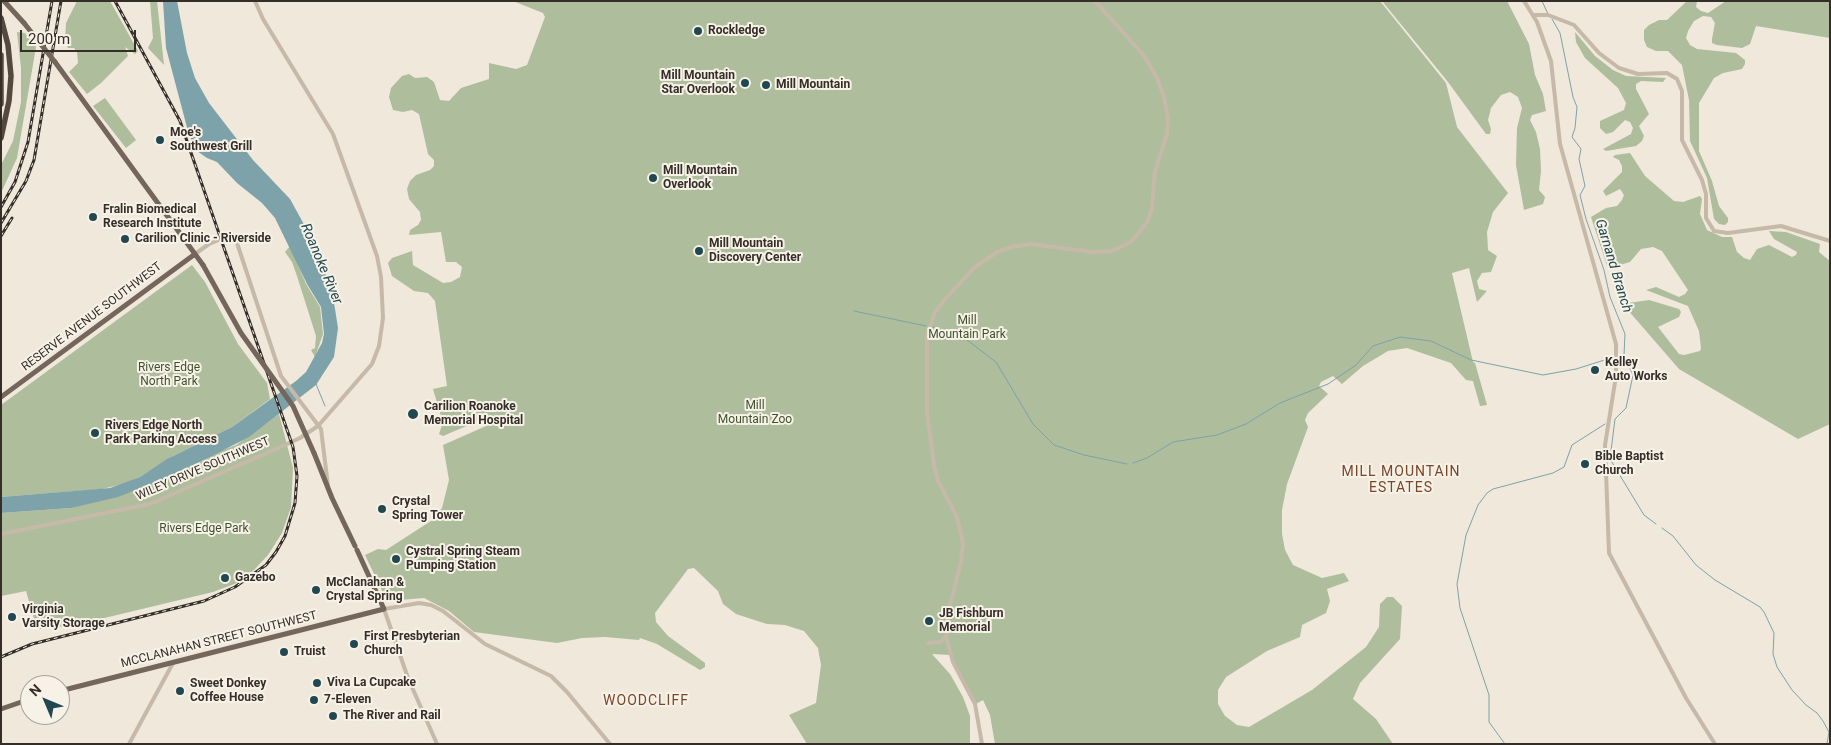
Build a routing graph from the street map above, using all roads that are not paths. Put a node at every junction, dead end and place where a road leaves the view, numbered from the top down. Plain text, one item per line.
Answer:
1 (4, 1) edge
2 (256, 1) edge
3 (1095, 1) edge
4 (1524, 1) edge
5 (1533, 15) junction
6 (1, 19) edge
7 (1, 54) edge
8 (1, 104) edge
9 (1, 138) edge
10 (1830, 241) edge
11 (195, 254) junction
12 (1, 398) edge
13 (318, 426) junction
14 (328, 490) junction
15 (1, 534) edge
16 (384, 609) junction
17 (946, 637) junction
18 (928, 643) dead end
19 (173, 663) junction
20 (70, 689) edge
21 (20, 702) edge
22 (1, 706) edge
23 (129, 744) edge
24 (437, 744) edge
25 (610, 744) edge
26 (982, 744) edge
27 (1715, 744) edge

1 - 11 main road, bridge
2 - 13 street, WILEY DRIVE SOUTHWEST
3 - 17 street
4 - 5 street
5 - 10 street
5 - 27 street
6 - 9 highway
7 - 8 highway
11 - 12 main road, RESERVE AVENUE SOUTHWEST
11 - 13 street
11 - 14 main road, bridge
13 - 14 street
13 - 15 street, WILEY DRIVE SOUTHWEST
14 - 16 main road
16 - 19 main road, MCCLANAHAN STREET SOUTHWEST
16 - 24 street
16 - 25 street
17 - 18 street
17 - 26 street
19 - 20 main road, MCCLANAHAN STREET SOUTHWEST
19 - 23 street
21 - 22 main road

